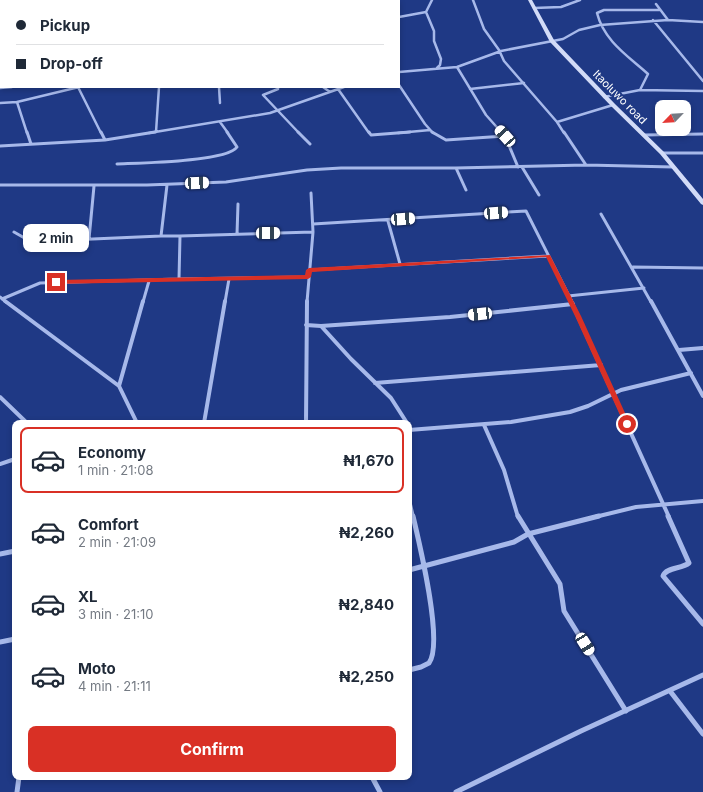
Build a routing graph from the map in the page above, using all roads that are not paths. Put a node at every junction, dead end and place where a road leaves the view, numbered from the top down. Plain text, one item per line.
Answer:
1 (432, 0) edge
2 (473, 0) edge
3 (530, 0) edge
4 (580, 0) edge
5 (656, 4) dead end
6 (534, 8) junction
7 (660, 10) junction
8 (426, 12) junction
9 (400, 17) edge
10 (653, 20) junction
11 (668, 20) junction
12 (703, 22) edge
13 (600, 25) junction
14 (552, 41) junction
15 (501, 51) junction
16 (456, 67) junction
17 (436, 69) junction
18 (400, 72) edge
19 (703, 82) edge
20 (524, 84) junction
21 (400, 86) edge
22 (67, 88) edge
23 (79, 88) edge
24 (159, 88) edge
25 (219, 88) edge
26 (278, 88) edge
27 (324, 88) edge
28 (338, 88) joint
29 (470, 89) junction
30 (640, 90) junction
31 (703, 91) edge
32 (330, 92) junction
33 (604, 96) junction
34 (0, 102) edge
35 (17, 102) junction
36 (220, 103) dead end
37 (613, 105) junction
38 (278, 111) junction
39 (220, 122) junction
40 (558, 122) junction
41 (430, 130) junction
42 (156, 132) junction
43 (703, 134) edge
44 (644, 135) junction
45 (505, 136) junction
46 (105, 140) junction
47 (31, 144) junction
48 (310, 144) dead end
49 (0, 146) edge
50 (662, 153) junction
51 (703, 153) edge
52 (117, 164) dead end
53 (586, 166) junction
54 (518, 167) junction
55 (522, 167) junction
56 (673, 167) junction
57 (456, 168) junction
58 (0, 185) edge
59 (167, 185) junction
60 (94, 186) junction
61 (466, 190) dead end
62 (311, 192) dead end
63 (539, 195) dead end
64 (703, 203) edge
65 (238, 204) dead end
66 (601, 214) dead end
67 (388, 220) junction
68 (313, 224) junction
69 (14, 232) dead end
70 (313, 232) junction
71 (237, 234) junction
72 (161, 236) junction
73 (180, 236) junction
74 (89, 239) junction
75 (548, 256) junction
76 (400, 264) junction
77 (633, 267) junction
78 (703, 268) edge
79 (309, 270) junction
80 (308, 277) junction
81 (179, 279) junction
82 (229, 279) junction
83 (149, 281) junction
84 (644, 288) junction
85 (568, 296) junction
86 (1, 298) edge
87 (573, 304) junction
88 (306, 325) junction
89 (321, 326) junction
90 (703, 348) edge
91 (679, 350) junction
92 (601, 364) junction
93 (690, 373) junction
94 (375, 383) junction
95 (119, 386) junction
96 (614, 393) junction
97 (703, 396) edge
98 (0, 397) edge
99 (24, 420) edge
100 (136, 420) edge
101 (205, 420) edge
102 (306, 420) edge
103 (404, 420) edge
104 (484, 425) junction
105 (412, 429) edge
106 (12, 460) edge
107 (0, 464) edge
108 (703, 501) edge
109 (663, 505) junction
110 (412, 515) edge
111 (528, 534) junction
112 (12, 552) edge
113 (0, 554) edge
114 (422, 566) junction
115 (412, 569) edge
116 (703, 624) edge
117 (12, 640) edge
118 (0, 642) edge
119 (412, 669) edge
120 (703, 675) edge
121 (670, 690) junction
122 (626, 711) junction
123 (703, 734) edge
124 (19, 780) edge
125 (374, 780) edge
126 (17, 792) edge
127 (380, 792) edge
128 (456, 792) edge

1 - 8 street
2 - 15 street
3 - 6 street, Itaoluwo road
4 - 6 street
5 - 7 street
6 - 14 street, Itaoluwo road
7 - 11 street
7 - 13 street
8 - 9 street
8 - 17 street
10 - 11 street
10 - 13 street
10 - 19 street
11 - 12 street
13 - 14 street
13 - 30 street
14 - 15 street
14 - 33 street, Itaoluwo road
15 - 16 street
15 - 20 street
16 - 17 street
16 - 29 street
17 - 18 street
20 - 29 street
20 - 40 street
21 - 41 street
22 - 35 street
23 - 46 street
24 - 42 street
25 - 36 street
26 - 38 street
27 - 32 street
28 - 32 street
28 - 41 street
29 - 45 street
30 - 31 street
30 - 33 street
32 - 38 street
33 - 37 street, Itaoluwo road
34 - 35 street
35 - 47 street
37 - 40 street
37 - 44 street, Itaoluwo road
38 - 39 street
38 - 48 street
39 - 42 street
39 - 52 street
40 - 53 street
41 - 45 street
42 - 46 street
43 - 44 street
44 - 50 street, Itaoluwo road
45 - 54 street
46 - 47 street
47 - 49 street
50 - 51 street
50 - 56 street, Itaoluwo road
53 - 55 street
53 - 56 street
54 - 55 street
54 - 57 street
55 - 63 street
56 - 64 street, Itaoluwo road
57 - 59 street
57 - 61 street
58 - 60 street
59 - 60 street
59 - 72 street
60 - 74 street
62 - 68 street
65 - 71 street
66 - 77 street
67 - 68 street
67 - 75 street
67 - 76 street
68 - 70 street
69 - 74 street
70 - 71 street
70 - 79 street
71 - 73 street
72 - 73 street
72 - 74 street
73 - 81 street
75 - 76 street
75 - 85 street
76 - 79 street
77 - 78 street
77 - 84 street
79 - 80 street
80 - 82 street
80 - 88 street
81 - 82 street
81 - 83 street
82 - 101 street
83 - 86 street
83 - 95 street
84 - 85 street
84 - 91 street
85 - 87 street
86 - 95 street
87 - 89 street
87 - 92 street
88 - 89 street
88 - 102 street
89 - 94 street
90 - 91 street
91 - 93 street
92 - 94 street
92 - 96 street
93 - 96 street
93 - 97 street
94 - 103 street
95 - 100 street
96 - 104 street
96 - 109 street
98 - 99 street
104 - 105 street
104 - 111 street
106 - 107 street
108 - 109 street
109 - 111 street
109 - 116 street
110 - 114 street
111 - 114 street
111 - 122 street
112 - 113 street
114 - 115 street
114 - 119 street
117 - 118 street
120 - 121 street
121 - 122 street
121 - 123 street
122 - 128 street
124 - 126 street
125 - 127 street

